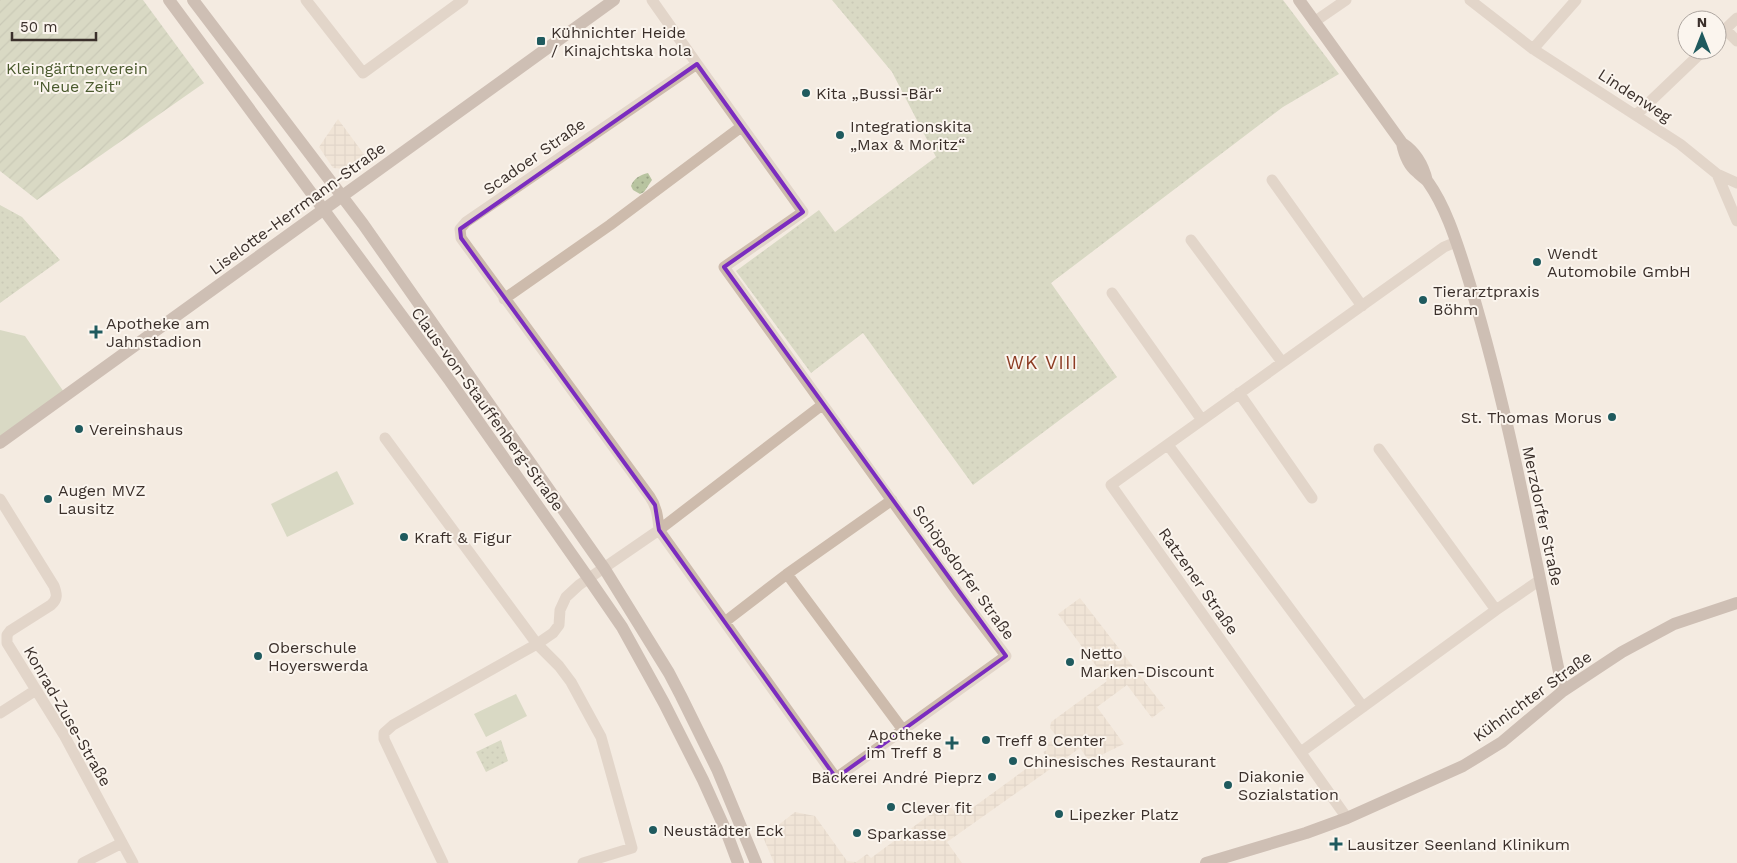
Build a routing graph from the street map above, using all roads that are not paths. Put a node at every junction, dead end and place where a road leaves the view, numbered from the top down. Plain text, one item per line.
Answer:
1 (169, 0) edge
2 (193, 0) edge
3 (306, 0) edge
4 (463, 0) edge
5 (614, 0) edge
6 (652, 0) edge
7 (1299, 0) edge
8 (1346, 0) edge
9 (1470, 0) edge
10 (1576, 0) edge
11 (1737, 18) edge
12 (1314, 22) junction
13 (1727, 27) edge
14 (1533, 49) junction
15 (1694, 60) edge
16 (697, 64) junction
17 (1636, 115) junction
18 (741, 127) junction
19 (1717, 174) junction
20 (1272, 180) dead end
21 (1737, 183) edge
22 (1737, 194) edge
23 (342, 196) junction
24 (1730, 204) junction
25 (323, 210) junction
26 (1737, 221) edge
27 (1191, 240) dead end
28 (1456, 242) junction
29 (1112, 293) dead end
30 (504, 299) junction
31 (1362, 306) junction
32 (1282, 362) junction
33 (1239, 393) junction
34 (822, 404) junction
35 (1202, 420) junction
36 (385, 438) dead end
37 (0, 443) edge
38 (1168, 445) junction
39 (1379, 449) dead end
40 (1312, 498) dead end
41 (0, 499) edge
42 (892, 500) junction
43 (659, 530) junction
44 (604, 568) junction
45 (787, 574) junction
46 (590, 578) junction
47 (1540, 580) junction
48 (1737, 603) edge
49 (1496, 610) junction
50 (726, 621) junction
51 (537, 644) junction
52 (36, 690) junction
53 (1562, 691) junction
54 (1363, 707) junction
55 (0, 713) edge
56 (903, 730) junction
57 (1301, 752) junction
58 (1347, 818) junction
59 (122, 842) junction
60 (83, 863) edge
61 (133, 863) edge
62 (443, 863) edge
63 (583, 863) edge
64 (738, 863) edge
65 (756, 863) edge
66 (1206, 863) edge

1 - 25 street, Claus-von-Stauffenberg-Straße
2 - 23 street, Claus-von-Stauffenberg-Straße
3 - 4 street
5 - 23 street, Liselotte-Herrmann-Straße
6 - 16 street
7 - 12 street, Merzdorfer Straße
8 - 12 street
9 - 14 street, Lindenweg
10 - 14 street
11 - 13 street
12 - 28 street, Merzdorfer Straße
14 - 17 street, Lindenweg
15 - 17 street
16 - 18 street
16 - 30 street, Scadoer Straße
17 - 19 street, Lindenweg
18 - 30 street
18 - 34 street, Schöpsdorfer Straße
19 - 21 street, Lindenweg
19 - 24 street, Lindenweg
20 - 31 street
22 - 24 street
23 - 25 street, Liselotte-Herrmann-Straße
23 - 44 street, Claus-von-Stauffenberg-Straße
24 - 26 street, Lindenweg
25 - 37 street, Liselotte-Herrmann-Straße
25 - 46 street, Claus-von-Stauffenberg-Straße
27 - 32 street
28 - 31 street, Ratzener Straße
28 - 47 street, Merzdorfer Straße
29 - 35 street
30 - 43 street, Scadoer Straße
31 - 32 street, Ratzener Straße
32 - 33 street, Ratzener Straße
33 - 35 street, Ratzener Straße
33 - 40 street
34 - 42 street, Schöpsdorfer Straße
34 - 43 street
35 - 38 street, Ratzener Straße
36 - 51 street
38 - 54 street
38 - 57 street, Ratzener Straße
39 - 49 street
41 - 52 street, Konrad-Zuse-Straße
42 - 45 street, Schöpsdorfer Straße
42 - 56 street, Schöpsdorfer Straße
43 - 44 street
43 - 50 street, Schöpsdorfer Straße
44 - 46 street
44 - 65 street, Claus-von-Stauffenberg-Straße
45 - 50 street, Schöpsdorfer Straße
45 - 56 street
46 - 51 street
46 - 64 street, Claus-von-Stauffenberg-Straße
47 - 49 street
47 - 53 street, Merzdorfer Straße
48 - 53 street, Kühnichter Straße
49 - 54 street
50 - 56 street, Schöpsdorfer Straße
51 - 62 street
51 - 63 street
52 - 55 street
52 - 59 street, Konrad-Zuse-Straße
53 - 58 street, Kühnichter Straße
54 - 57 street
57 - 58 street, Ratzener Straße
58 - 66 street, Kühnichter Straße
59 - 60 street
59 - 61 street, Konrad-Zuse-Straße

